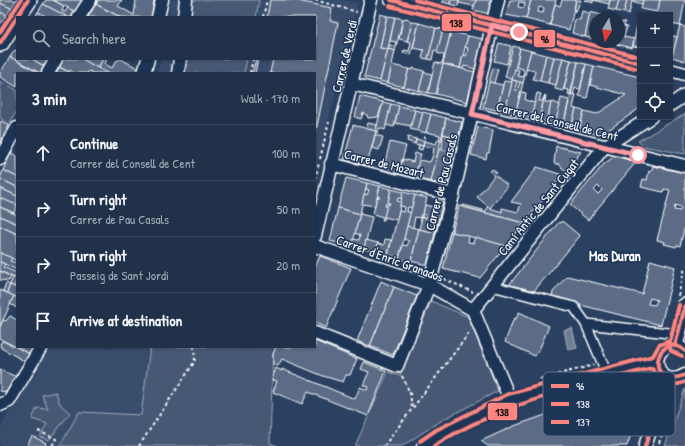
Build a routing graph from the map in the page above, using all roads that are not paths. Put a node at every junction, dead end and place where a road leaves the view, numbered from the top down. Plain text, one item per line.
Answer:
1 (28, 0) edge
2 (90, 0) edge
3 (162, 0) edge
4 (186, 0) edge
5 (371, 0) edge
6 (391, 0) edge
7 (498, 0) edge
8 (18, 16) edge
9 (81, 16) edge
10 (158, 16) edge
11 (184, 16) edge
12 (16, 18) edge
13 (492, 25) junction
14 (0, 43) edge
15 (55, 60) edge
16 (148, 60) edge
17 (180, 60) edge
18 (637, 62) edge
19 (673, 71) edge
20 (49, 72) edge
21 (144, 72) edge
22 (178, 72) edge
23 (685, 74) edge
24 (352, 84) junction
25 (685, 95) edge
26 (673, 103) edge
27 (472, 114) junction
28 (646, 120) edge
29 (16, 130) edge
30 (604, 147) junction
31 (0, 158) edge
32 (331, 164) junction
33 (685, 166) edge
34 (453, 195) junction
35 (316, 232) edge
36 (316, 246) edge
37 (429, 285) junction
38 (492, 286) junction
39 (685, 306) edge
40 (473, 310) junction
41 (586, 324) junction
42 (316, 333) edge
43 (680, 343) edge
44 (40, 348) edge
45 (657, 361) junction
46 (606, 372) edge
47 (615, 372) edge
48 (660, 372) edge
49 (685, 375) edge
50 (675, 378) edge
51 (543, 391) edge
52 (510, 400) junction
53 (0, 405) edge
54 (648, 436) edge
55 (423, 446) edge
56 (645, 446) edge

1 - 8 main road
2 - 9 street
3 - 10 street
4 - 11 street
5 - 24 street, Carrer de Verdi
6 - 13 street
7 - 13 street, Carrer de Pau Casals
12 - 14 main road
13 - 18 street
13 - 27 street, Carrer de Pau Casals
15 - 20 street
16 - 21 street
17 - 22 street
19 - 23 street
24 - 27 street, Carrer del Consell de Cent
24 - 32 street, Carrer de Verdi
25 - 26 street
27 - 30 street, Carrer del Consell de Cent
27 - 34 street, Carrer de Pau Casals
28 - 30 street, Camí Antic de Sant Cugat
29 - 31 street
30 - 33 street, Carrer del Consell de Cent
30 - 38 street, Camí Antic de Sant Cugat
32 - 34 street, Carrer de Mozart
32 - 35 street, Carrer de Verdi
34 - 37 street, Carrer de Pau Casals
36 - 37 street, Carrer d'Enric Granados
37 - 40 street, Carrer d'Enric Granados
37 - 42 street, Carrer de Pau Casals
38 - 40 street, Camí Antic de Sant Cugat
38 - 41 street
39 - 43 street
40 - 52 street
41 - 43 street
41 - 46 street
43 - 45 street
44 - 53 street
45 - 47 street
45 - 48 street
49 - 50 street
51 - 52 street
52 - 55 street
54 - 56 street

